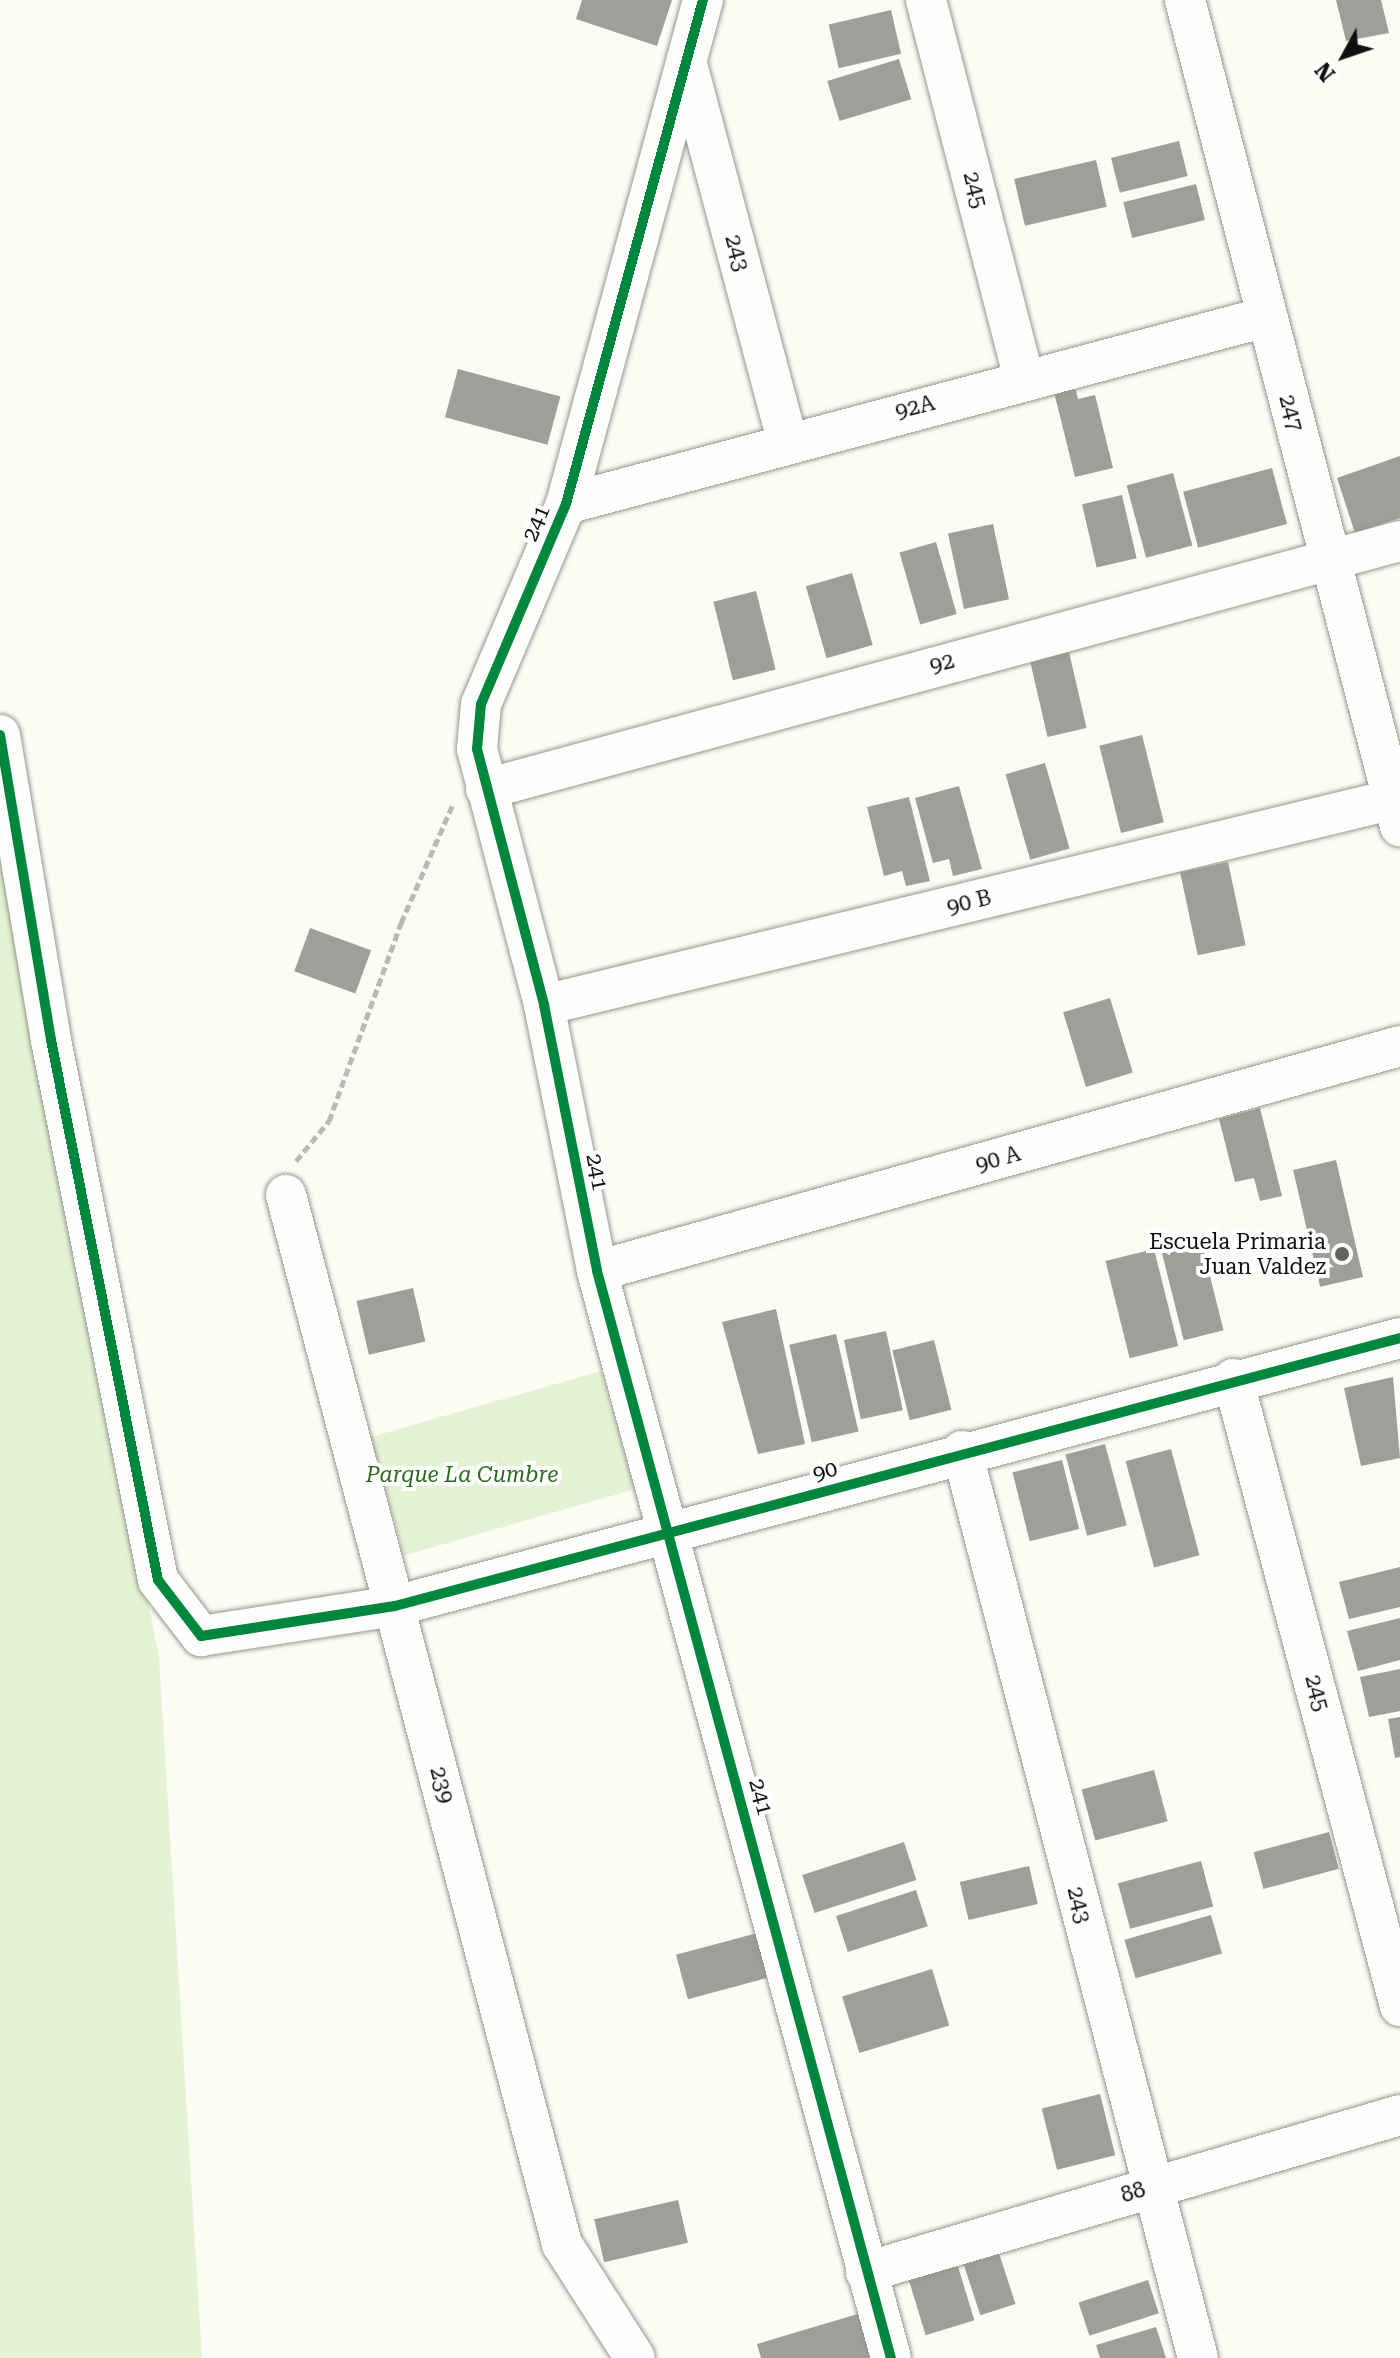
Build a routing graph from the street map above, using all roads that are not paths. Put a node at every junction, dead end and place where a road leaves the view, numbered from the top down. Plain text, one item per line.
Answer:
1 (703, 0) edge
2 (926, 0) edge
3 (1185, 0) edge
4 (688, 66) junction
5 (1266, 317) junction
6 (1024, 379) junction
7 (787, 439) junction
8 (566, 504) junction
9 (1400, 541) edge
10 (1329, 556) junction
11 (0, 735) edge
12 (486, 789) junction
13 (1397, 813) edge
14 (544, 1005) junction
15 (1400, 1046) edge
16 (286, 1195) road end
17 (597, 1271) junction
18 (1400, 1338) edge
19 (1233, 1379) junction
20 (962, 1451) junction
21 (672, 1537) junction
22 (395, 1606) junction
23 (1400, 2006) edge
24 (1400, 2115) edge
25 (1151, 2187) junction
26 (866, 2272) junction
27 (635, 2358) edge
28 (891, 2358) edge
29 (1198, 2358) edge

1 - 4 street, 241
2 - 6 street, 245
3 - 5 street, 247
4 - 7 street, 243
4 - 8 street, 241
5 - 6 street, 92A
5 - 10 street, 247
6 - 7 street, 92A
7 - 8 street, 92A
8 - 12 street, 241
9 - 10 street, 92
10 - 12 street, 92
10 - 13 street, 247
11 - 22 street, 90
12 - 14 street, 241
13 - 14 street, 90 B
14 - 17 street, 241
15 - 17 street, 90 A
16 - 22 street, 239
17 - 21 street, 241
18 - 19 street, 90
19 - 20 street, 90
19 - 23 street, 245
20 - 21 street, 90
20 - 25 street, 243
21 - 22 street, 90
21 - 26 street, 241
22 - 27 street, 239
24 - 25 street, 88
25 - 26 street, 88
25 - 29 street, 243
26 - 28 street, 241

